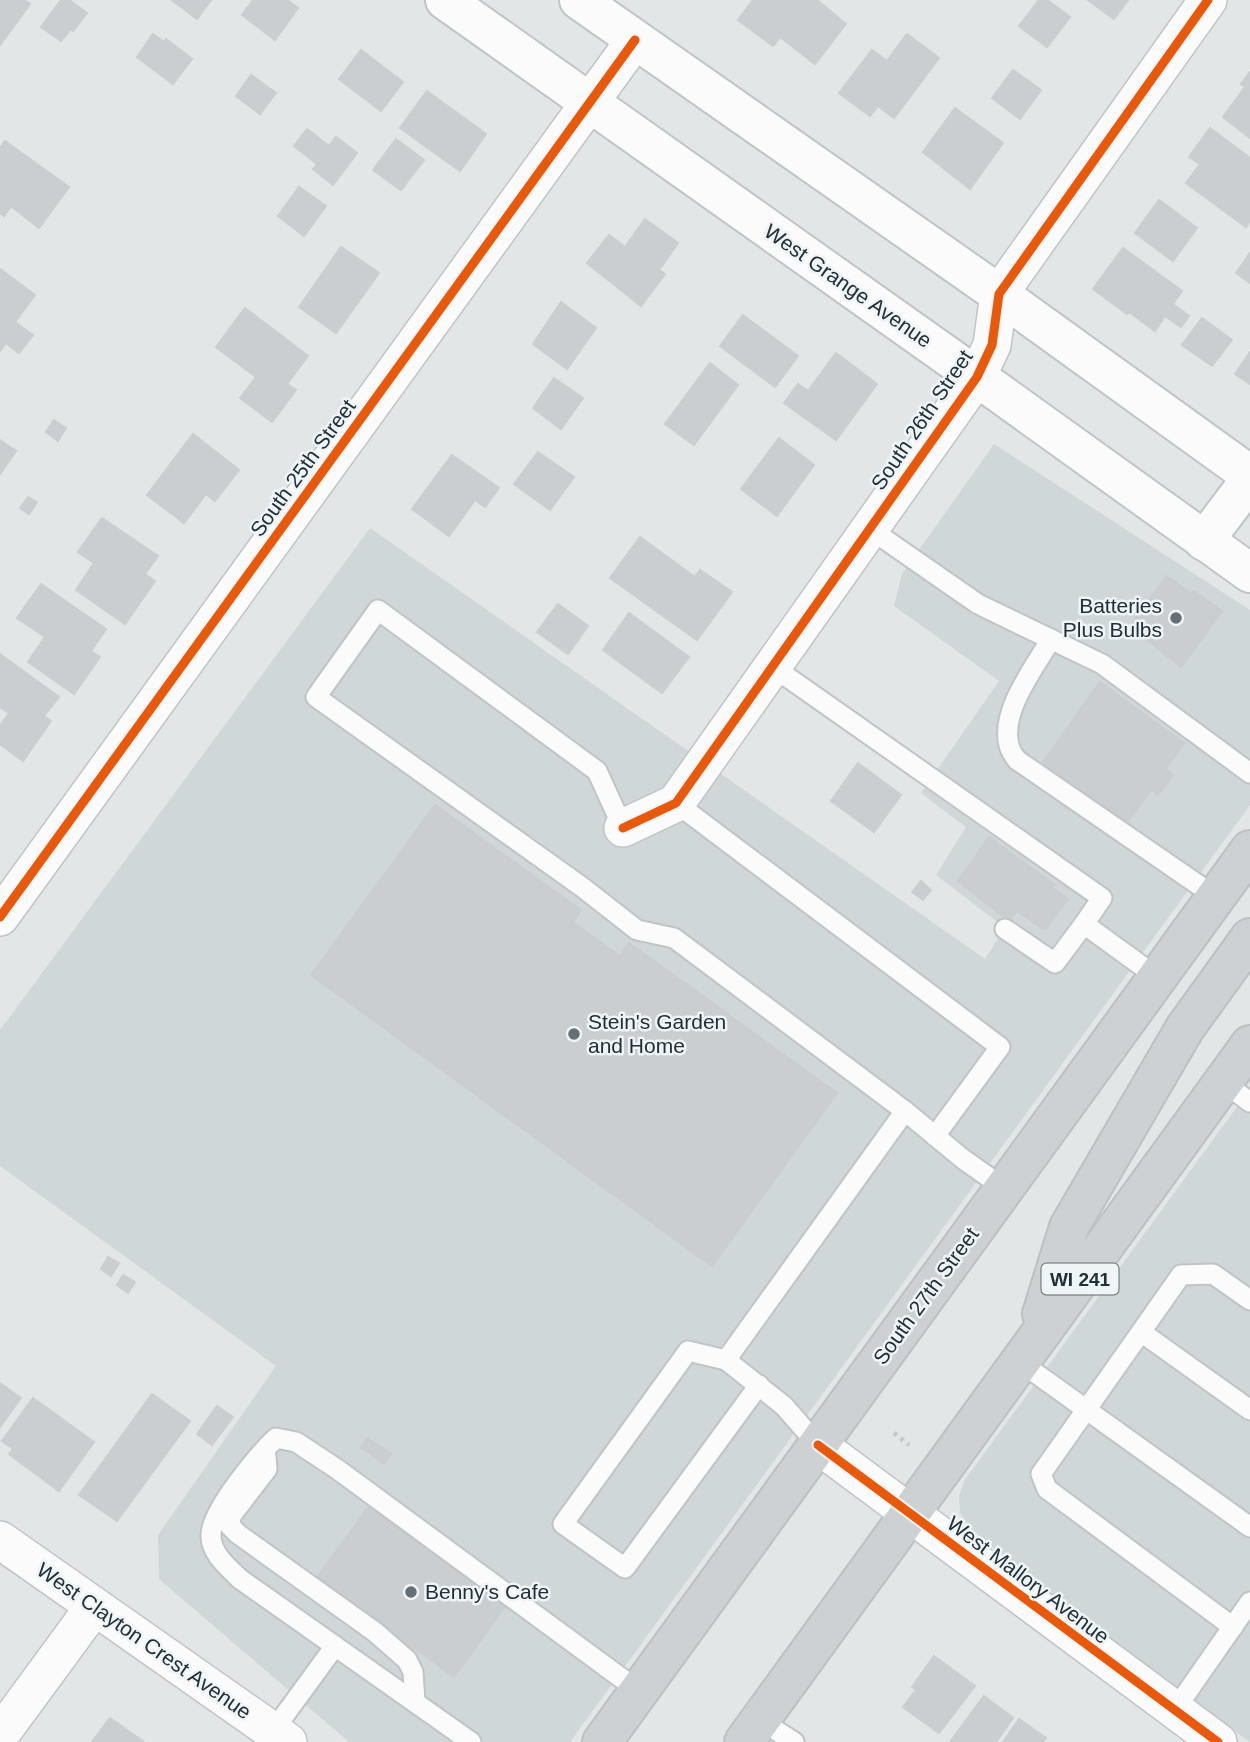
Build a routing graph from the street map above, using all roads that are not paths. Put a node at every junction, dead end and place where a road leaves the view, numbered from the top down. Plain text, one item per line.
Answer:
1 (445, 0) edge
2 (579, 0) edge
3 (1208, 0) edge
4 (635, 40) junction
5 (589, 102) junction
6 (999, 294) junction
7 (977, 377) junction
8 (1250, 478) edge
9 (870, 529) junction
10 (1204, 541) junction
11 (1250, 573) edge
12 (1052, 639) junction
13 (773, 667) junction
14 (1250, 773) edge
15 (676, 803) junction
16 (623, 828) joint
17 (1250, 850) edge
18 (1216, 897) junction
19 (0, 917) edge
20 (1084, 924) junction
21 (1005, 929) dead end
22 (1250, 938) edge
23 (1157, 977) junction
24 (1250, 1045) edge
25 (1237, 1092) edge
26 (905, 1111) junction
27 (935, 1136) junction
28 (1003, 1188) junction
29 (1250, 1300) edge
30 (1141, 1332) junction
31 (1027, 1352) junction
32 (726, 1360) junction
33 (760, 1385) junction
34 (1086, 1410) junction
35 (1250, 1410) edge
36 (818, 1445) junction
37 (265, 1448) junction
38 (910, 1514) junction
39 (1250, 1527) edge
40 (0, 1540) edge
41 (1250, 1602) edge
42 (94, 1607) junction
43 (1233, 1627) junction
44 (335, 1646) junction
45 (639, 1691) junction
46 (415, 1702) junction
47 (1174, 1711) junction
48 (752, 1731) edge
49 (0, 1735) edge
50 (280, 1737) edge
51 (464, 1737) edge
52 (602, 1742) edge
53 (794, 1742) edge
54 (1218, 1742) edge

1 - 5 street, West Grange Avenue
2 - 4 street
3 - 6 street, South 26th Street
4 - 5 street, South 25th Street
4 - 6 street
5 - 7 street, West Grange Avenue
5 - 19 street, South 25th Street
6 - 7 street, South 26th Street
6 - 8 street
7 - 9 street, South 26th Street
7 - 10 street, West Grange Avenue
8 - 10 street
9 - 12 lane
9 - 13 street, South 26th Street
10 - 11 street, West Grange Avenue
12 - 14 lane
12 - 18 lane
13 - 15 street, South 26th Street
13 - 20 lane
15 - 16 street, South 26th Street
15 - 27 lane
16 - 26 lane
17 - 18 main road, South 27th Street
18 - 23 main road, South 27th Street
20 - 21 lane
20 - 23 lane
22 - 31 main road
23 - 28 main road, South 27th Street
24 - 25 main road, WI 241
25 - 31 main road, WI 241
26 - 27 lane
26 - 32 lane
27 - 28 lane
28 - 36 main road, South 27th Street
29 - 30 lane
30 - 34 lane
30 - 35 lane
31 - 34 lane
31 - 38 main road, WI 241
32 - 33 lane
32 - 33 lane
33 - 36 lane
34 - 39 lane
34 - 43 lane
36 - 38 street, West Mallory Avenue
36 - 45 main road, South 27th Street
37 - 44 lane
37 - 45 lane
37 - 46 lane
38 - 47 street, West Mallory Avenue
38 - 48 main road, WI 241
40 - 42 street, West Clayton Crest Avenue
41 - 43 lane
42 - 49 street
42 - 50 street, West Clayton Crest Avenue
43 - 47 lane
44 - 46 lane
44 - 50 lane
45 - 52 main road, South 27th Street
46 - 51 lane
47 - 54 street, West Mallory Avenue
48 - 53 lane

